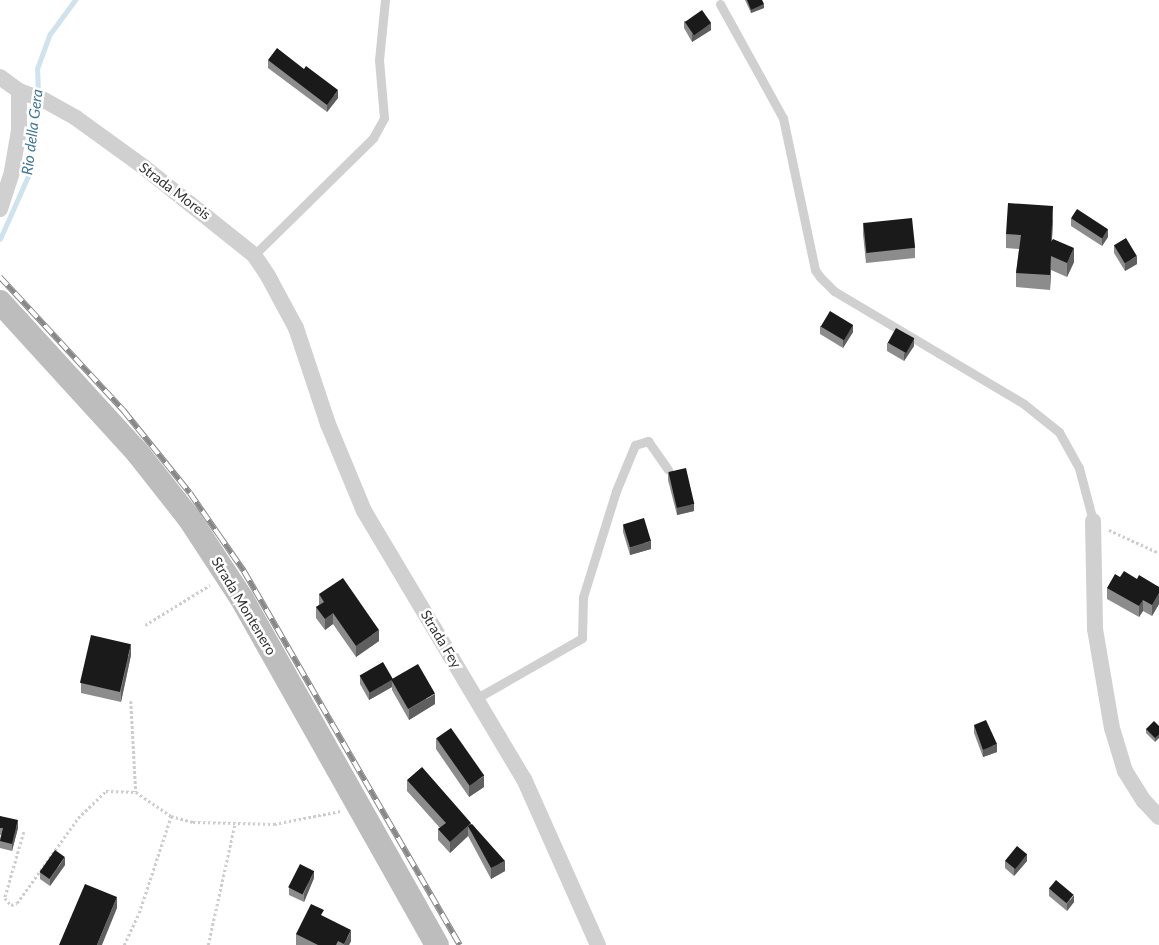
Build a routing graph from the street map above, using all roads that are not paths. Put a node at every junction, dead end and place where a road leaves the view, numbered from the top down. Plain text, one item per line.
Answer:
1 (385, 0) edge
2 (720, 4) dead end
3 (0, 78) edge
4 (32, 95) junction
5 (0, 209) edge
6 (254, 255) junction
7 (0, 302) edge
8 (296, 328) joint
9 (668, 470) edge
10 (1093, 523) joint
11 (477, 698) junction
12 (1159, 817) edge
13 (437, 945) edge
14 (598, 945) edge

1 - 6 lane
2 - 10 lane
3 - 4 street, Strada Moreis
4 - 5 street
4 - 6 street, Strada Moreis
6 - 8 street, Strada Moreis
7 - 13 main road, Strada Montenero
8 - 11 street, Strada Fey
9 - 11 lane
10 - 12 street
11 - 14 street, Strada Fey

